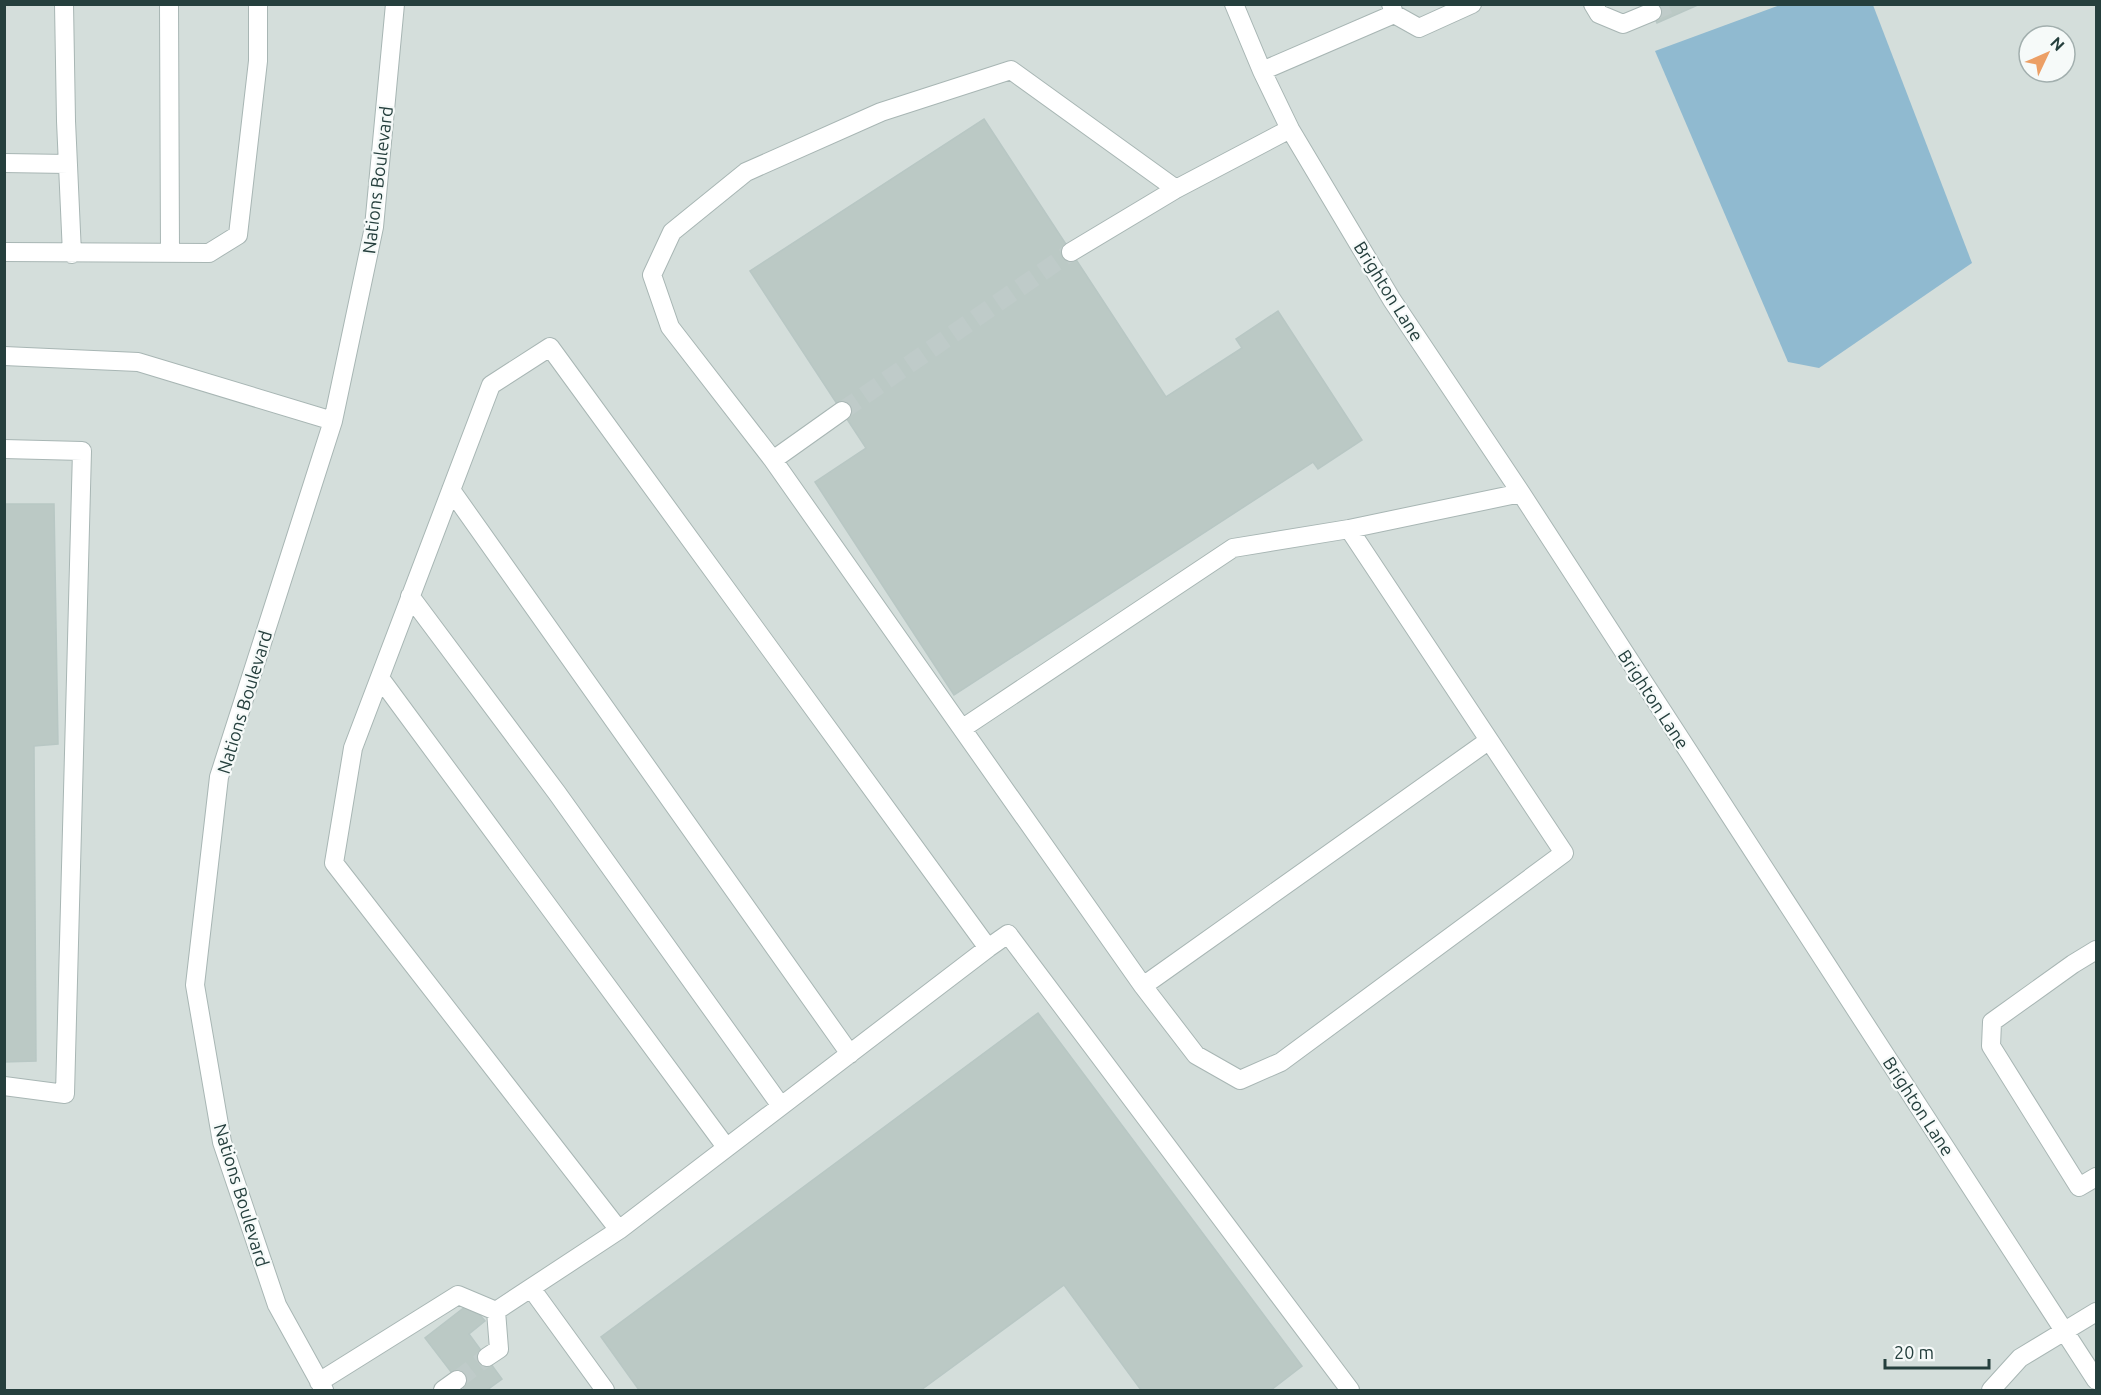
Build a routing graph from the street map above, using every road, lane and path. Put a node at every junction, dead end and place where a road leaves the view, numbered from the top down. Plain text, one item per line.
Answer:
1 (64, 4) edge
2 (169, 4) edge
3 (258, 4) edge
4 (395, 4) edge
5 (1234, 4) edge
6 (1472, 4) edge
7 (1593, 4) edge
8 (1392, 9) edge
9 (1652, 12) tunnel mouth
10 (1262, 71) junction
11 (1290, 129) junction
12 (4, 163) edge
13 (68, 164) junction
14 (1176, 189) junction
15 (4, 252) edge
16 (1071, 252) tunnel mouth
17 (170, 253) junction
18 (72, 254) junction
19 (4, 356) edge
20 (842, 411) tunnel mouth
21 (333, 422) junction
22 (4, 450) edge
23 (773, 460) junction
24 (451, 490) junction
25 (1521, 493) junction
26 (1349, 528) junction
27 (410, 596) junction
28 (380, 678) junction
29 (963, 728) junction
30 (1488, 741) junction
31 (988, 948) junction
32 (2097, 950) edge
33 (1143, 986) junction
34 (850, 1054) junction
35 (4, 1086) edge
36 (782, 1106) junction
37 (726, 1148) junction
38 (2097, 1177) edge
39 (620, 1230) junction
40 (531, 1288) junction
41 (496, 1311) junction
42 (2097, 1312) edge
43 (2064, 1330) junction
44 (487, 1358) tunnel mouth
45 (2097, 1380) edge
46 (322, 1386) edge
47 (605, 1390) edge
48 (1350, 1390) edge
49 (1991, 1390) edge

1 - 13 street
2 - 17 street
3 - 17 street
4 - 21 street, Nations Boulevard
5 - 10 street, Brighton Lane
6 - 8 street
7 - 9 street
8 - 10 street
10 - 11 street, Brighton Lane
11 - 14 street
11 - 25 street, Brighton Lane
12 - 13 street
13 - 18 street
14 - 16 street
14 - 23 street
15 - 18 street
17 - 18 street
19 - 21 street
20 - 23 street
21 - 46 street, Nations Boulevard
22 - 35 street
23 - 29 street
24 - 27 street
24 - 31 street
24 - 34 street
25 - 26 street
25 - 43 street, Brighton Lane
26 - 29 street
26 - 30 street
27 - 28 street
27 - 36 street
28 - 37 street
28 - 39 street
29 - 33 street
30 - 33 street
30 - 33 street
31 - 34 street
31 - 48 street
32 - 38 street
34 - 36 street
36 - 37 street
37 - 39 street
39 - 40 street
40 - 41 street
40 - 47 street
41 - 44 street
41 - 46 street
42 - 43 street
43 - 45 street, Brighton Lane
43 - 49 street

